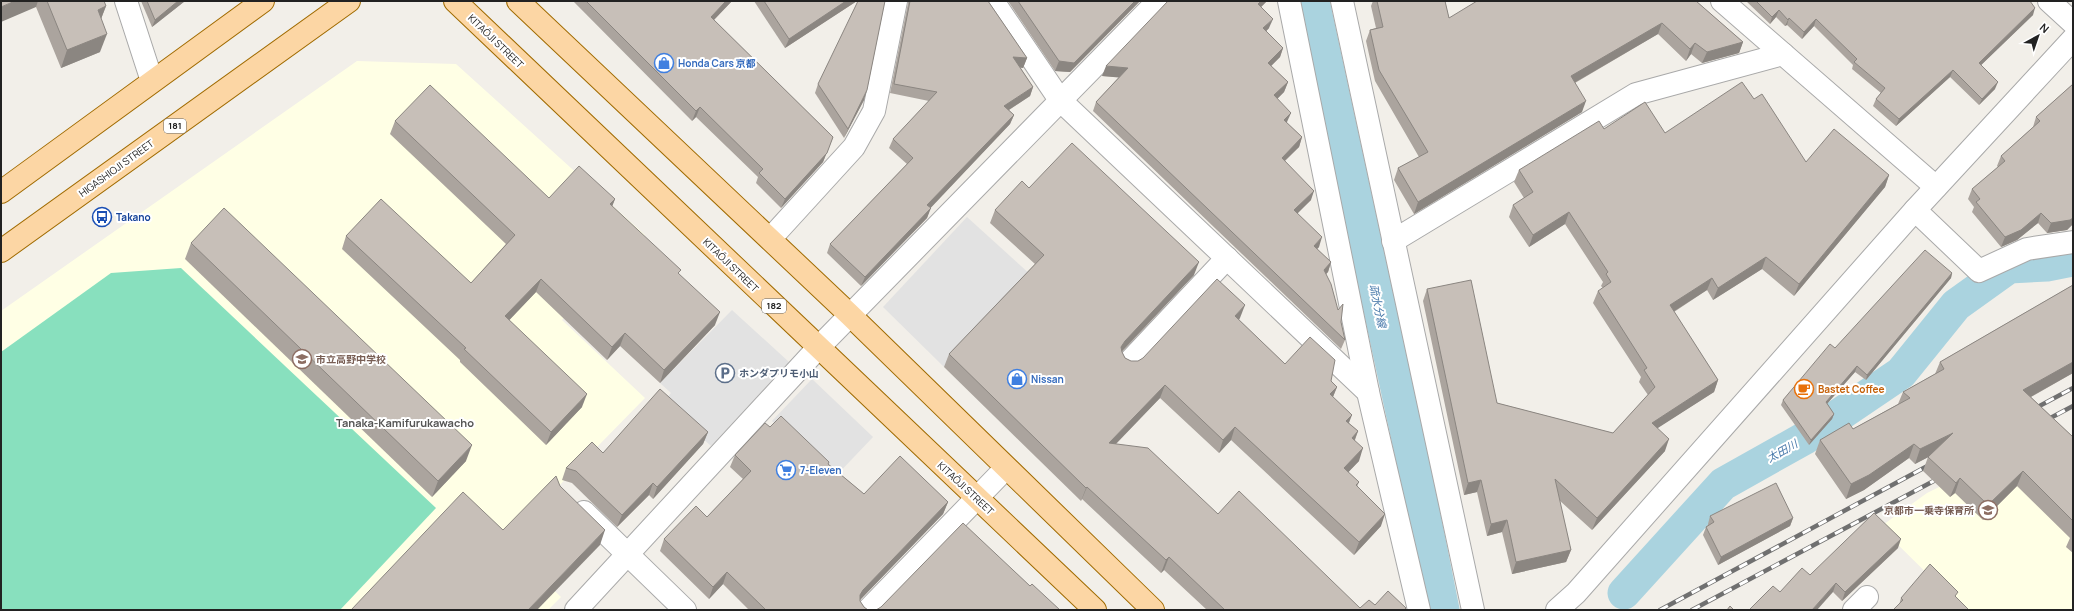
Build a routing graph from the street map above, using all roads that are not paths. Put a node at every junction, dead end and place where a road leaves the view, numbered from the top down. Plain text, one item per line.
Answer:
1 (126, 1) edge
2 (263, 1) edge
3 (349, 1) edge
4 (455, 1) edge
5 (518, 1) edge
6 (896, 1) edge
7 (993, 1) edge
8 (1158, 1) edge
9 (1289, 1) edge
10 (1342, 1) edge
11 (1722, 1) edge
12 (2048, 1) edge
13 (2073, 23) edge
14 (2073, 39) edge
15 (1783, 54) junction
16 (152, 81) junction
17 (1060, 100) junction
18 (1936, 187) junction
19 (1, 192) edge
20 (1915, 210) junction
21 (770, 239) junction
22 (1393, 241) junction
23 (2073, 242) edge
24 (1, 251) edge
25 (1227, 258) junction
26 (850, 315) junction
27 (818, 348) junction
28 (1129, 362) edge
29 (1368, 392) junction
30 (1006, 468) junction
31 (568, 497) edge
32 (977, 498) junction
33 (627, 554) junction
34 (875, 607) edge
35 (576, 610) edge
36 (685, 610) edge
37 (1095, 610) edge
38 (1153, 610) edge
39 (1419, 610) edge
40 (1473, 610) edge
41 (1557, 610) edge

1 - 16 street
2 - 16 main road
3 - 24 main road, HIGASHIOJI STREET / 181
4 - 27 main road, KITAŌJI STREET / 182
5 - 21 main road
6 - 21 street
7 - 17 street
8 - 17 street
9 - 29 street
10 - 22 street
11 - 15 street
12 - 13 street
14 - 18 street
15 - 18 street
15 - 22 street
16 - 19 main road
17 - 25 street
17 - 26 street
18 - 20 street
20 - 23 street
20 - 41 street
21 - 26 main road
22 - 40 street
25 - 28 street
25 - 29 street
26 - 27 street
26 - 30 main road
27 - 32 main road, KITAŌJI STREET / 182
27 - 33 street
29 - 39 street
30 - 32 street
30 - 38 main road
31 - 33 street
32 - 34 street
32 - 37 main road, KITAŌJI STREET / 182
33 - 35 street
33 - 36 street

